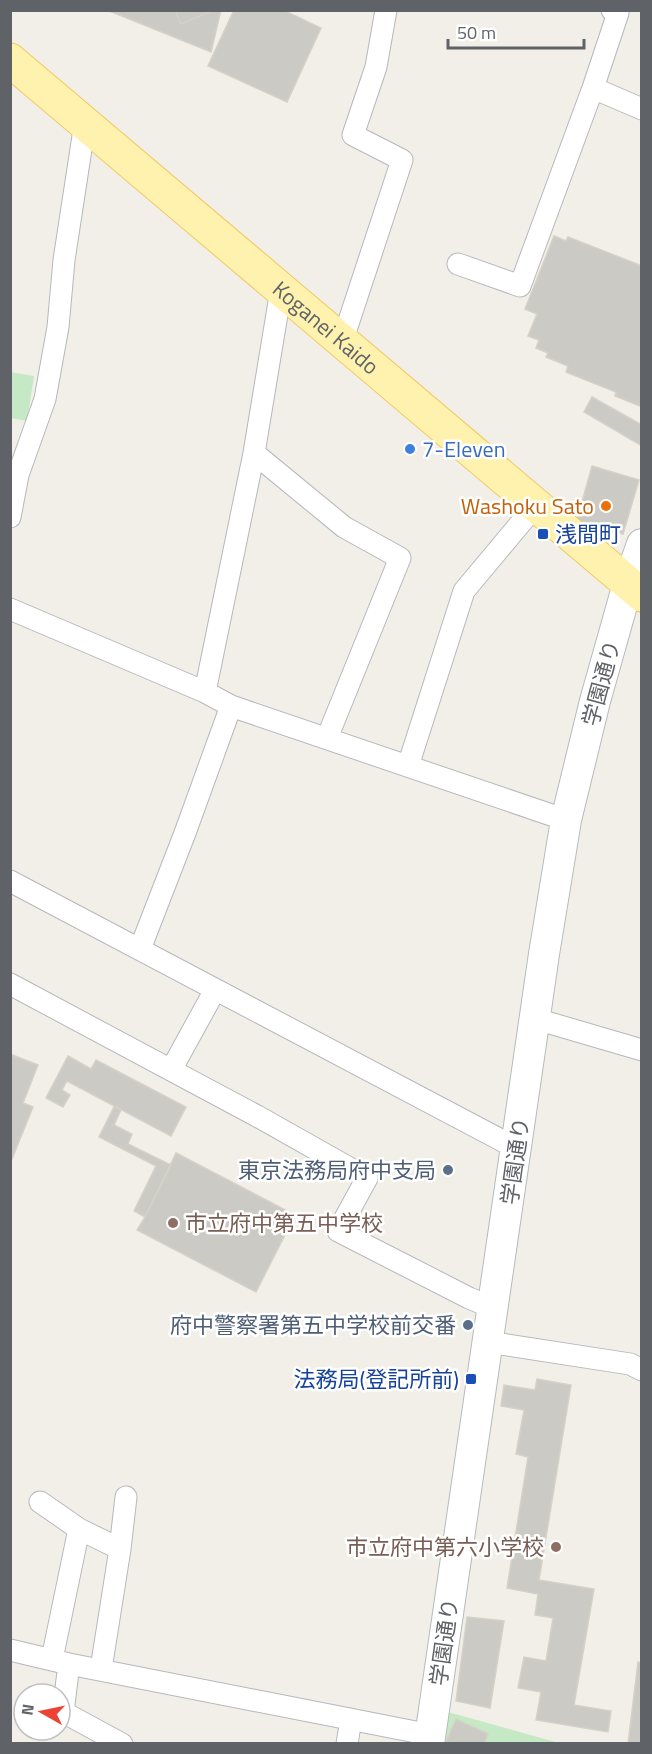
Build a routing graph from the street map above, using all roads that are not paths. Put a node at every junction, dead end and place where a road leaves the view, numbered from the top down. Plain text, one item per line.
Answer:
1 (386, 10) edge
2 (612, 10) edge
3 (10, 60) edge
4 (593, 87) junction
5 (642, 109) edge
6 (85, 123) junction
7 (458, 264) dead end
8 (281, 290) junction
9 (342, 342) junction
10 (254, 453) junction
11 (535, 506) junction
12 (10, 517) edge
13 (642, 544) edge
14 (635, 590) edge
15 (10, 609) edge
16 (205, 692) junction
17 (231, 706) junction
18 (327, 738) junction
19 (408, 766) junction
20 (567, 820) junction
21 (10, 881) edge
22 (140, 949) junction
23 (10, 984) edge
24 (215, 990) junction
25 (536, 1019) junction
26 (642, 1050) edge
27 (171, 1070) junction
28 (516, 1148) junction
29 (493, 1308) junction
30 (488, 1342) junction
31 (642, 1370) edge
32 (126, 1497) dead end
33 (40, 1502) dead end
34 (79, 1529) junction
35 (120, 1549) junction
36 (10, 1650) edge
37 (60, 1661) junction
38 (101, 1669) junction
39 (351, 1719) junction
40 (430, 1739) edge
41 (122, 1743) edge
42 (347, 1743) edge

1 - 9 street
2 - 4 street
3 - 6 main road, Koganei Kaido
4 - 5 street
4 - 7 street
6 - 8 main road, Koganei Kaido
6 - 12 street
8 - 9 main road, Koganei Kaido
8 - 10 street
9 - 11 main road, Koganei Kaido
10 - 16 street
10 - 18 street
11 - 14 main road, Koganei Kaido
11 - 19 street
13 - 14 street, 学園通り
14 - 20 street, 学園通り
15 - 16 street
16 - 17 street
17 - 18 street
17 - 22 street
18 - 19 street
19 - 20 street
20 - 25 street, 学園通り
21 - 22 street
22 - 24 street
23 - 27 street
24 - 27 street
24 - 28 street
25 - 26 street
25 - 28 street, 学園通り
27 - 29 street
28 - 29 street, 学園通り
29 - 30 street, 学園通り
30 - 31 street
30 - 40 street, 学園通り
32 - 35 street
33 - 34 street
34 - 35 street
34 - 37 street
35 - 38 street
36 - 37 street
37 - 38 street
37 - 41 street
38 - 39 street
39 - 40 street
39 - 42 street

